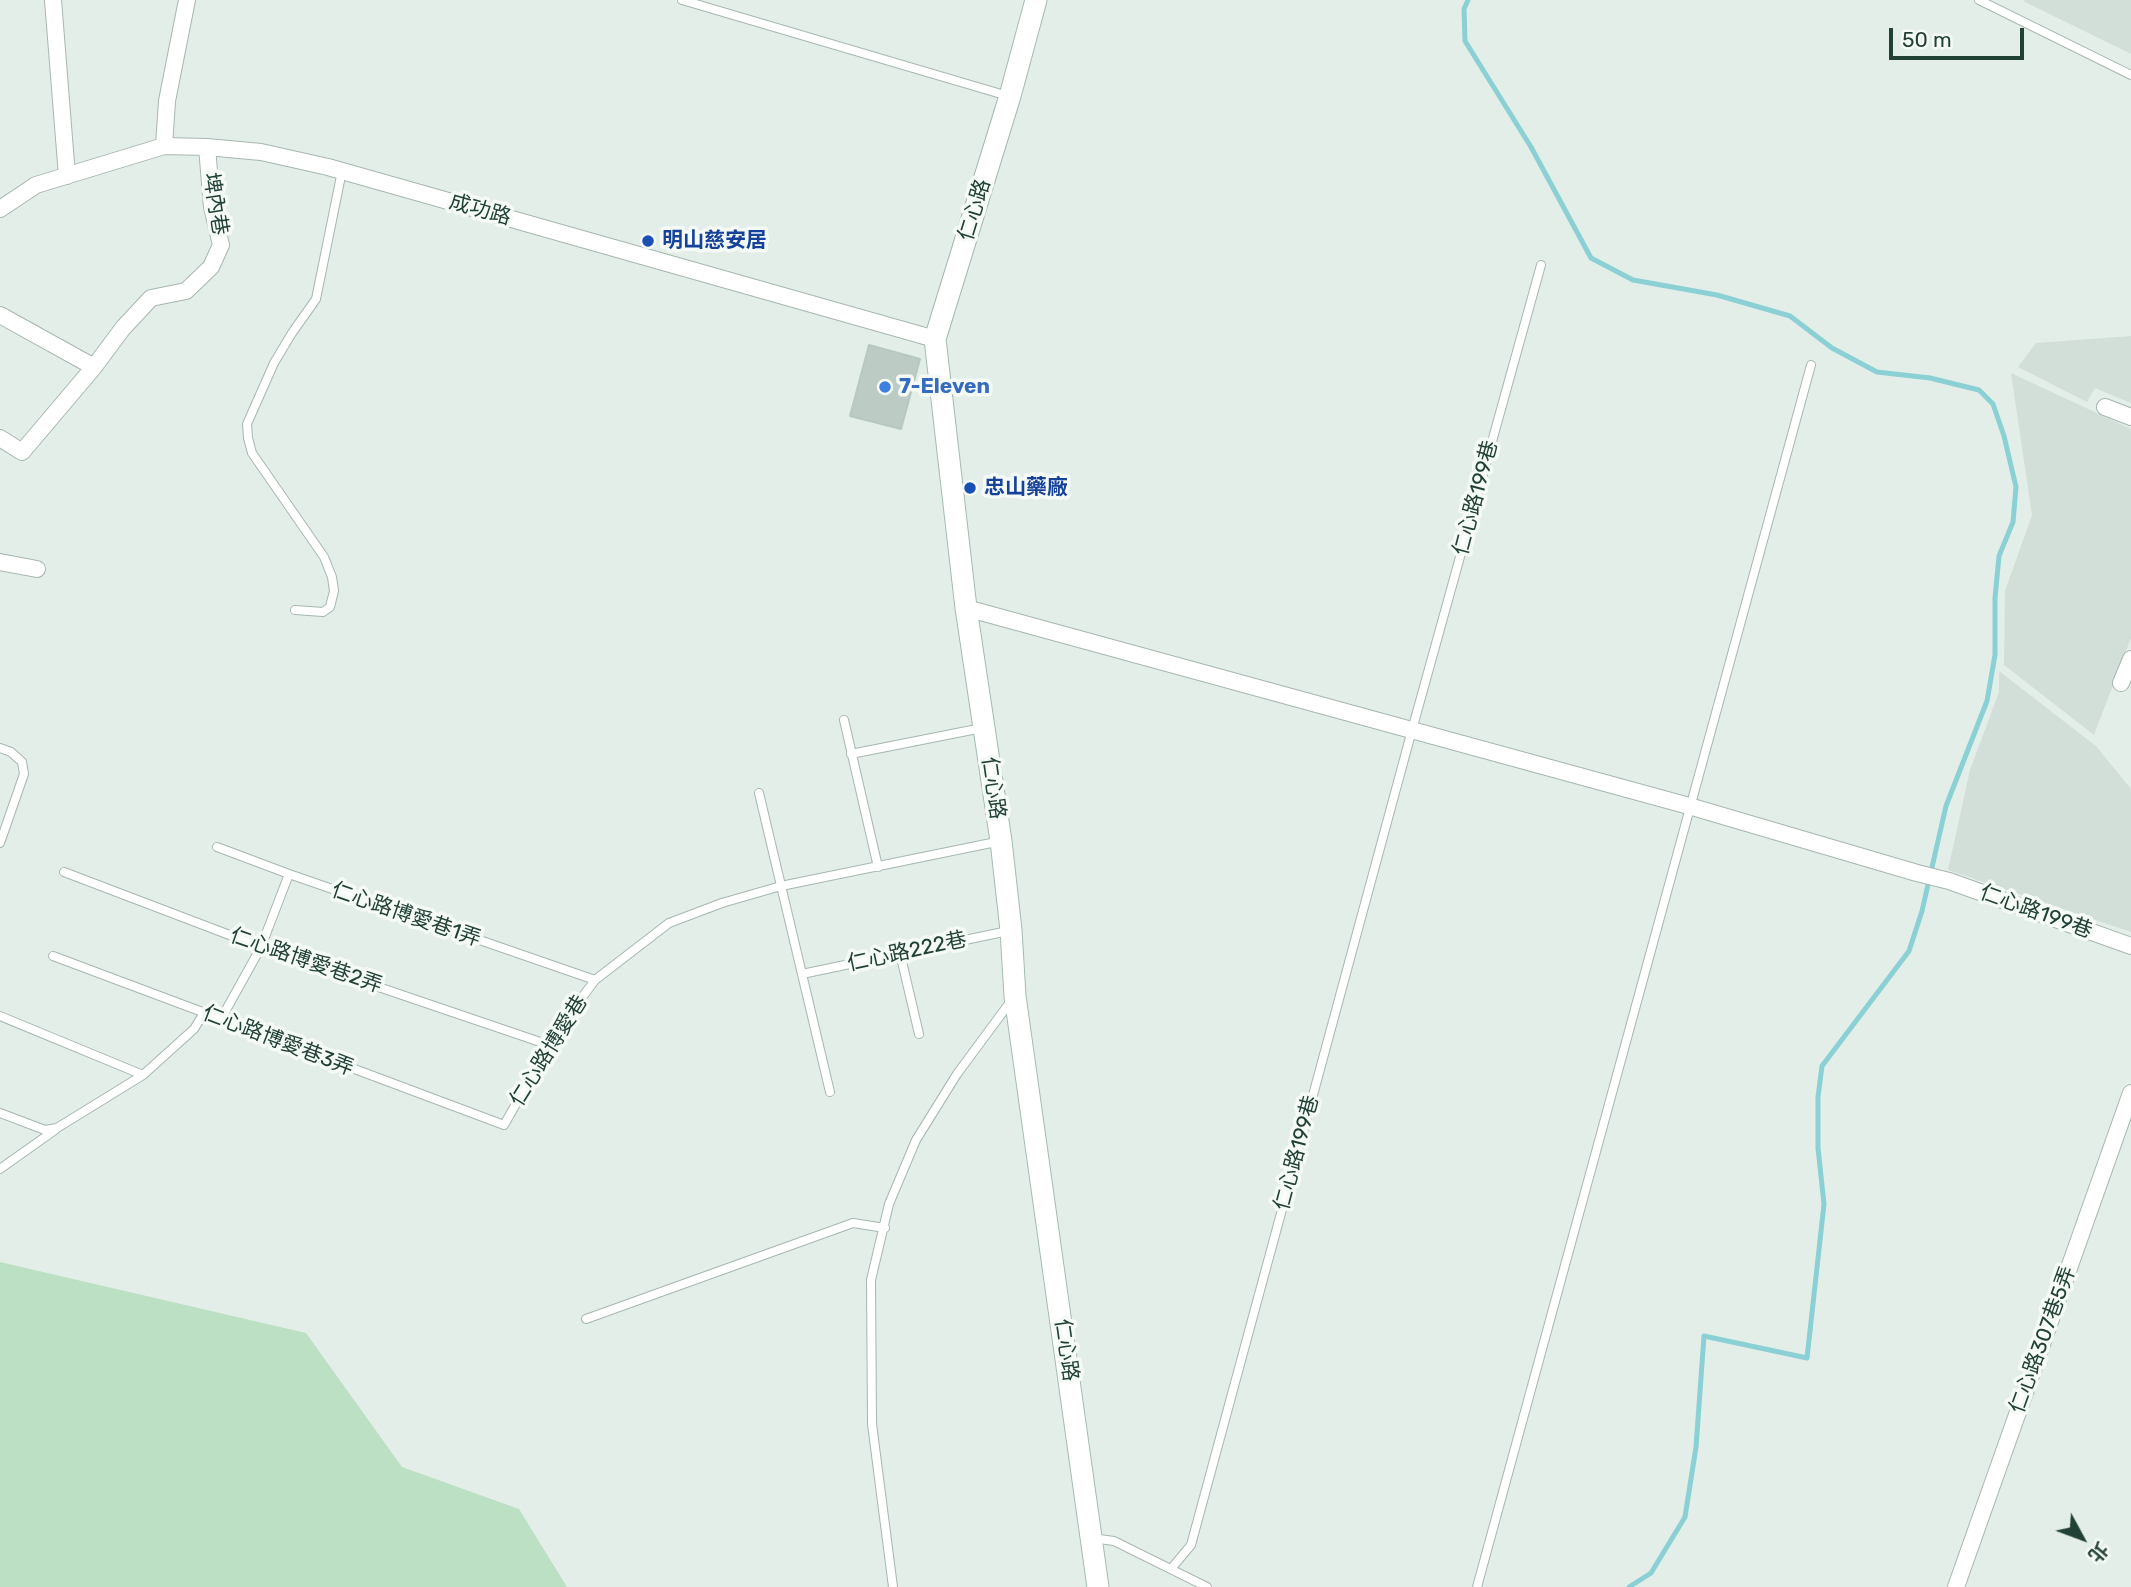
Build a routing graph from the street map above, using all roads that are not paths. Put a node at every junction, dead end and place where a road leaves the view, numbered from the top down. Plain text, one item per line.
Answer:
1 (53, 0) edge
2 (187, 0) edge
3 (682, 0) edge
4 (1036, 0) edge
5 (1979, 0) edge
6 (2131, 75) edge
7 (1010, 96) junction
8 (164, 146) junction
9 (207, 147) junction
10 (342, 171) junction
11 (67, 176) junction
12 (0, 209) edge
13 (1541, 265) dead end
14 (0, 315) edge
15 (934, 339) junction
16 (1811, 365) dead end
17 (94, 366) junction
18 (2105, 407) dead end
19 (2131, 417) edge
20 (0, 438) edge
21 (0, 562) edge
22 (37, 569) dead end
23 (966, 608) junction
24 (295, 610) dead end
25 (2131, 659) edge
26 (2121, 683) dead end
27 (844, 720) dead end
28 (984, 727) junction
29 (1412, 730) junction
30 (0, 748) edge
31 (852, 754) junction
32 (758, 793) dead end
33 (1689, 806) junction
34 (1001, 841) junction
35 (0, 844) edge
36 (217, 847) dead end
37 (878, 867) junction
38 (64, 872) dead end
39 (289, 874) junction
40 (781, 886) junction
41 (1011, 930) junction
42 (2131, 946) edge
43 (261, 947) junction
44 (900, 953) junction
45 (53, 956) dead end
46 (802, 974) junction
47 (595, 980) junction
48 (1015, 996) junction
49 (204, 1013) junction
50 (2, 1018) edge
51 (221, 1019) junction
52 (919, 1034) dead end
53 (549, 1045) junction
54 (143, 1075) junction
55 (830, 1092) dead end
56 (2131, 1093) edge
57 (0, 1112) edge
58 (504, 1125) joint
59 (57, 1128) junction
60 (0, 1169) edge
61 (885, 1228) junction
62 (586, 1319) dead end
63 (1092, 1538) junction
64 (1171, 1569) junction
65 (893, 1587) edge
66 (1098, 1587) edge
67 (1207, 1587) edge
68 (1477, 1587) edge
69 (1956, 1587) edge

1 - 11 street
2 - 8 street
3 - 7 lane
4 - 7 street, 仁心路
5 - 6 lane
7 - 15 street, 仁心路
8 - 9 street, 成功路
8 - 11 street
9 - 10 street, 成功路
9 - 17 street, 埤內巷
10 - 15 street, 成功路
10 - 24 lane
11 - 12 street
13 - 29 lane, 仁心路199巷
14 - 17 street
15 - 23 street, 仁心路
16 - 33 lane
17 - 20 street, 埤內巷
18 - 19 street
21 - 22 street
23 - 28 street, 仁心路
23 - 29 street
25 - 26 street
27 - 31 lane
28 - 31 lane
28 - 34 street, 仁心路
29 - 33 street
29 - 64 lane, 仁心路199巷
30 - 35 lane
31 - 37 lane
32 - 40 lane
33 - 42 street, 仁心路199巷
33 - 68 lane
34 - 37 lane, 仁心路博愛巷
34 - 41 street, 仁心路
36 - 39 lane, 仁心路博愛巷1弄
37 - 40 lane, 仁心路博愛巷
38 - 43 lane, 仁心路博愛巷2弄
39 - 43 lane
39 - 47 lane, 仁心路博愛巷1弄
40 - 46 lane
40 - 47 lane, 仁心路博愛巷
41 - 44 lane, 仁心路222巷
41 - 48 street, 仁心路
43 - 51 lane
43 - 53 lane, 仁心路博愛巷2弄
44 - 46 lane, 仁心路222巷
44 - 52 lane
45 - 49 lane, 仁心路博愛巷3弄
46 - 55 lane
47 - 53 lane, 仁心路博愛巷
48 - 61 lane
48 - 63 street, 仁心路
49 - 51 lane, 仁心路博愛巷3弄
49 - 54 lane
50 - 54 lane
51 - 58 lane, 仁心路博愛巷3弄
53 - 58 lane, 仁心路博愛巷
54 - 59 lane
56 - 69 street, 仁心路307巷5弄
57 - 59 lane
59 - 60 lane
61 - 62 lane
61 - 65 lane
63 - 64 lane
63 - 66 street, 仁心路
64 - 67 lane

